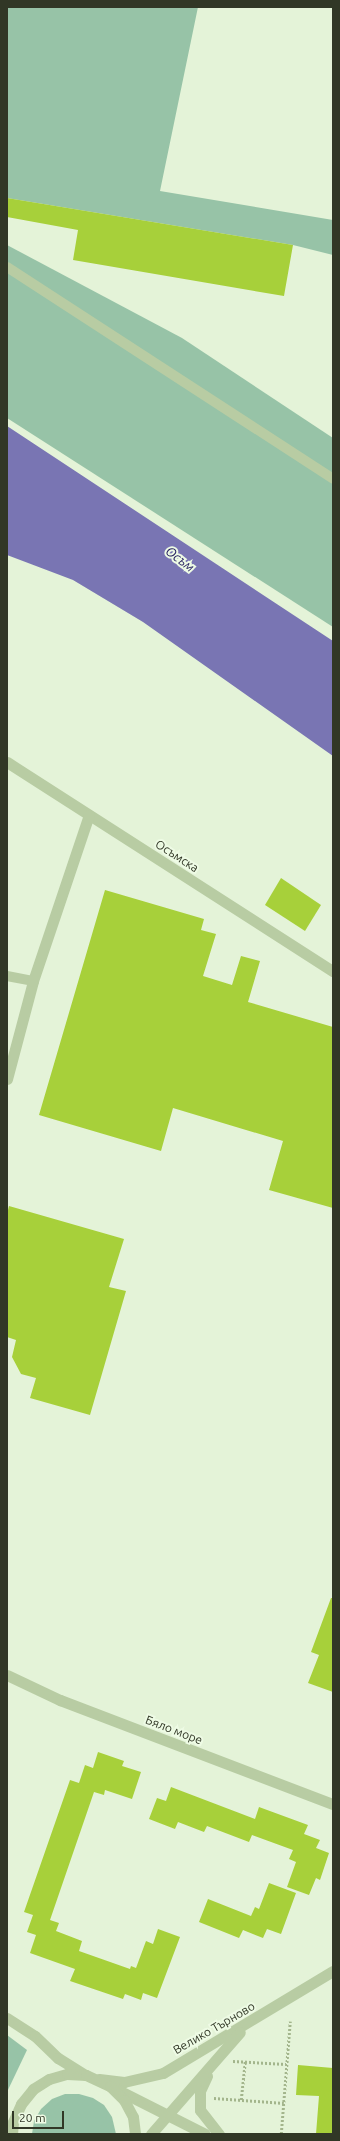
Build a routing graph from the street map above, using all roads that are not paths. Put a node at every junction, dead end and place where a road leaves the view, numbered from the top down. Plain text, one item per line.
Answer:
1 (7, 266) edge
2 (333, 479) edge
3 (7, 762) edge
4 (89, 815) junction
5 (333, 972) edge
6 (7, 976) edge
7 (33, 981) junction
8 (7, 1079) edge
9 (7, 1675) edge
10 (333, 1804) edge
11 (333, 1971) edge
12 (7, 2018) edge
13 (247, 2024) junction
14 (214, 2061) junction
15 (86, 2075) junction
16 (99, 2079) junction
17 (110, 2086) junction
18 (167, 2115) junction
19 (12, 2134) edge
20 (135, 2134) edge
21 (151, 2134) edge
22 (205, 2134) edge
23 (219, 2134) edge

1 - 2 lane
3 - 4 street, Осъмска
4 - 5 street, Осъмска
4 - 7 street
6 - 7 lane
7 - 8 street
9 - 10 street, Бяло море
11 - 13 street, Велико Търново
12 - 15 street
13 - 14 street
13 - 16 street, Велико Търново
14 - 18 street
14 - 23 street
15 - 16 street, Велико Търново
15 - 19 street, Велико Търново
16 - 17 street, Велико Търново
17 - 18 street
17 - 20 street, Велико Търново
18 - 21 street
18 - 22 street

